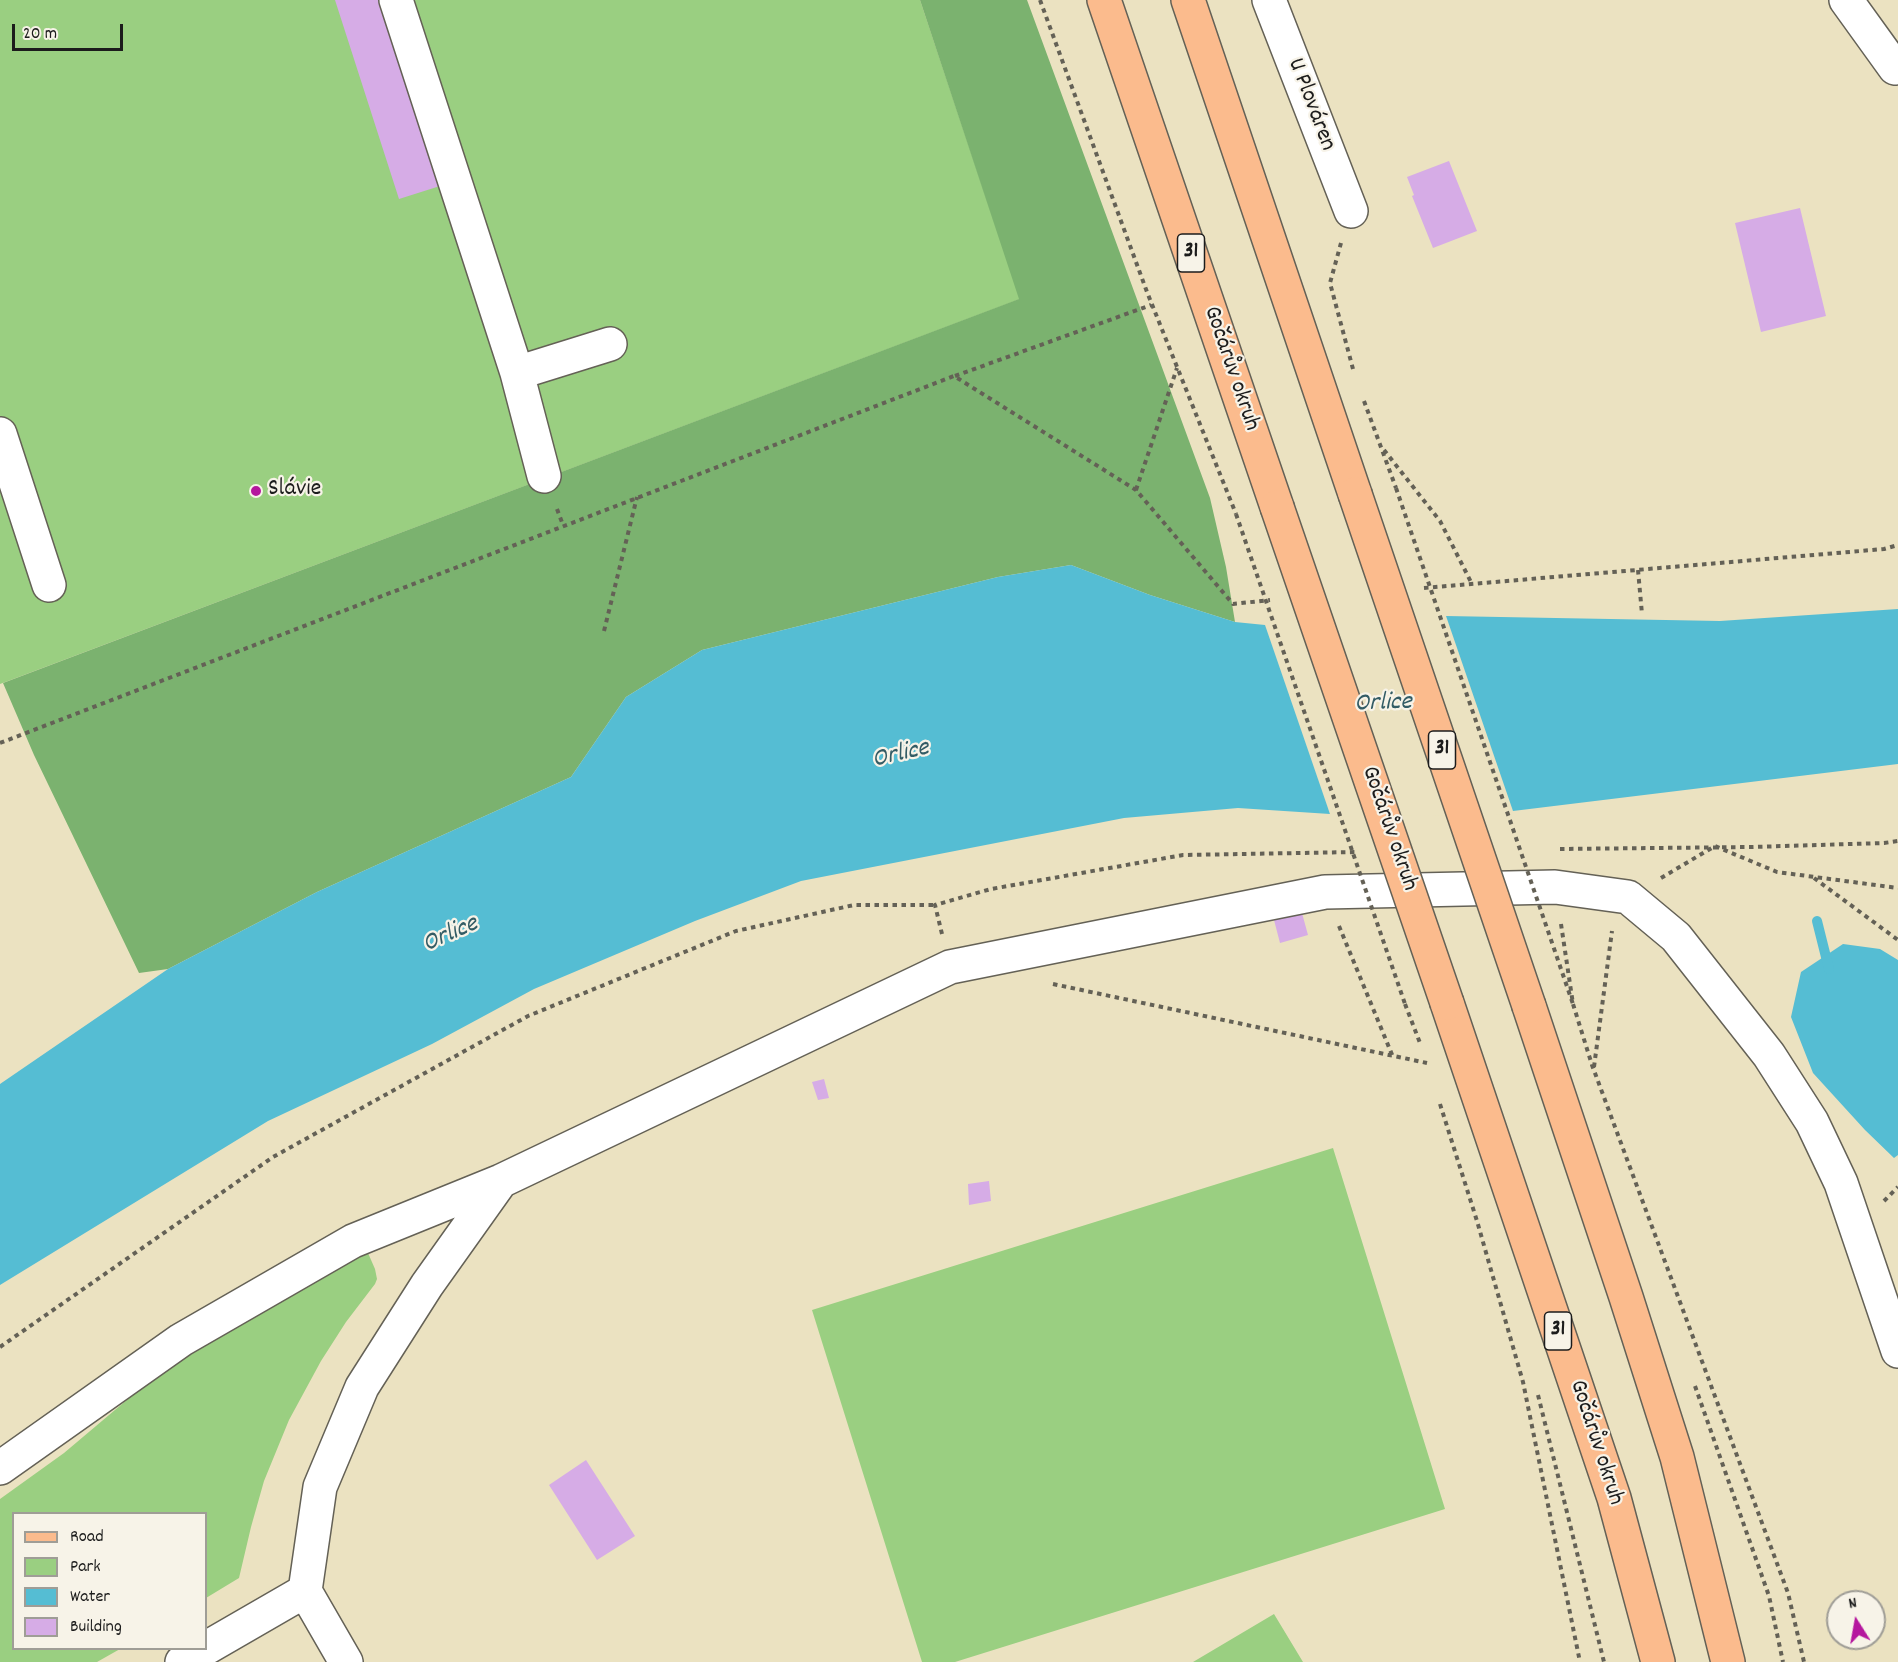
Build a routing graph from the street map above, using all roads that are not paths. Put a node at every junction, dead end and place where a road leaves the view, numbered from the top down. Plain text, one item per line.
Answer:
1 (396, 0) edge
2 (1104, 0) edge
3 (1188, 0) edge
4 (1269, 0) edge
5 (1846, 0) edge
6 (1895, 68) dead end
7 (1351, 211) road end
8 (610, 344) dead end
9 (517, 374) junction
10 (0, 434) edge
11 (544, 476) dead end
12 (49, 585) dead end
13 (501, 1181) junction
14 (1898, 1351) edge
15 (0, 1468) edge
16 (305, 1591) junction
17 (207, 1648) edge
18 (203, 1650) edge
19 (182, 1662) edge
20 (346, 1662) edge
21 (1658, 1662) edge
22 (1728, 1662) edge

1 - 9 street
2 - 21 main road, Gočárův okruh / 31, bridge
3 - 22 main road, 31, bridge
4 - 7 street, U Plováren
5 - 6 street
8 - 9 street
9 - 11 street
10 - 12 street
13 - 14 street
13 - 15 street
13 - 16 street
16 - 17 street
16 - 20 street
18 - 19 street

